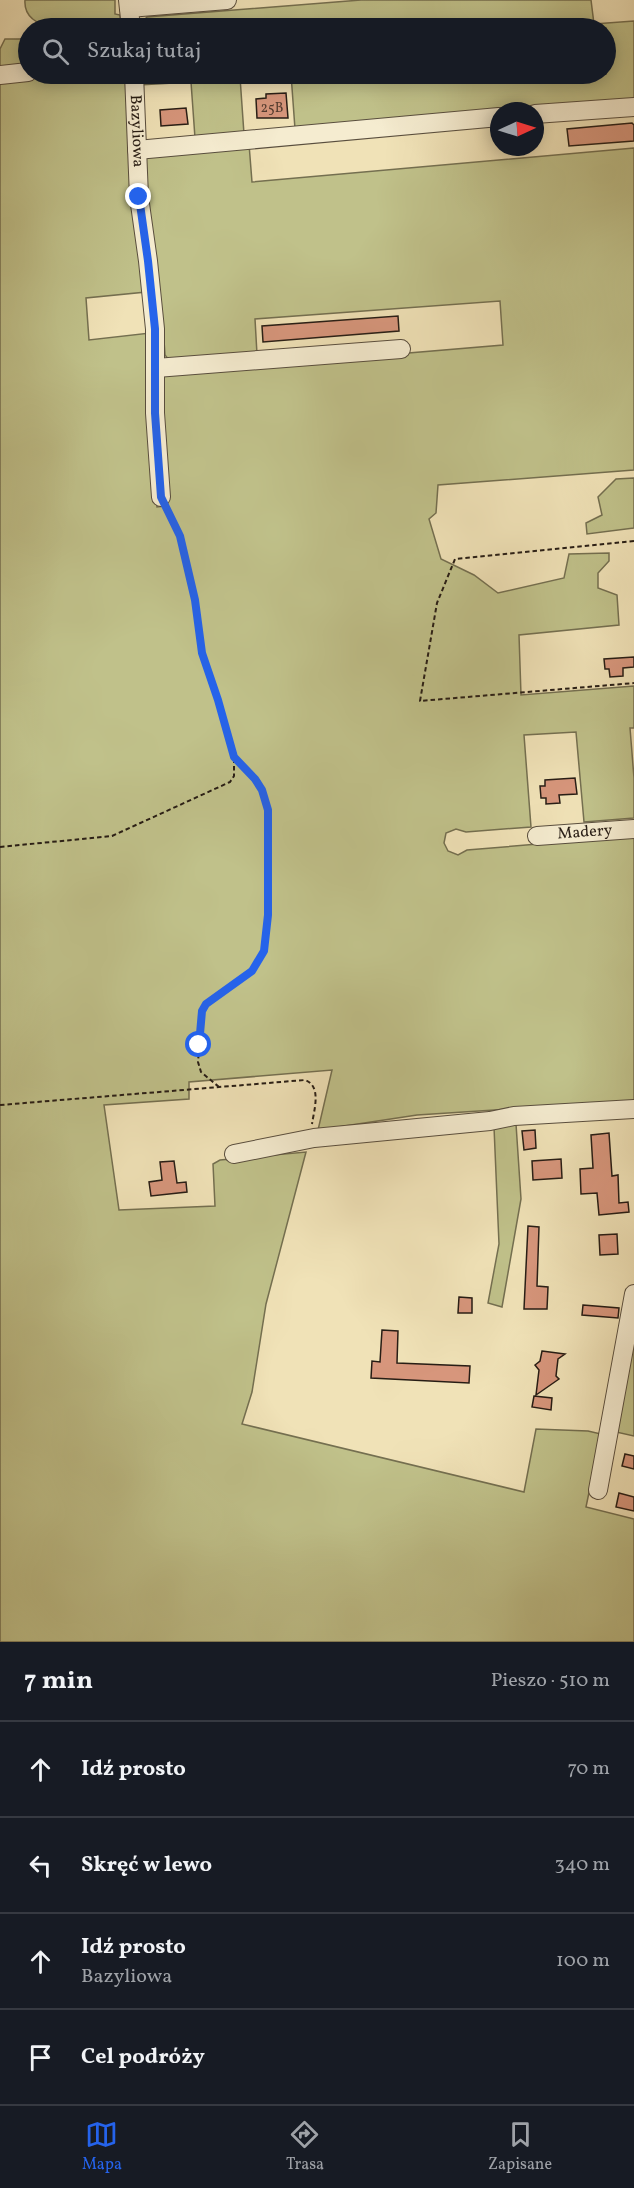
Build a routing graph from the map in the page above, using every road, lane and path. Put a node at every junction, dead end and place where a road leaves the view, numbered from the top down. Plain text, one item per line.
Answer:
1 (227, 0) edge
2 (129, 4) edge
3 (18, 73) edge
4 (0, 75) edge
5 (134, 84) edge
6 (634, 106) edge
7 (544, 113) edge
8 (490, 118) edge
9 (137, 150) junction
10 (401, 349) dead end
11 (156, 368) junction
12 (161, 497) joint
13 (634, 541) edge
14 (634, 683) edge
15 (234, 757) junction
16 (634, 829) edge
17 (537, 836) dead end
18 (0, 847) edge
19 (219, 1087) junction
20 (0, 1105) edge
21 (634, 1109) edge
22 (314, 1138) junction
23 (234, 1154) dead end
24 (634, 1294) edge
25 (598, 1490) dead end

1 - 2 street
3 - 4 street
5 - 9 street, Bazyliowa
6 - 7 street
8 - 9 street
9 - 11 street, Bazyliowa
10 - 11 street
11 - 12 street, Bazyliowa
12 - 15 path
13 - 14 path
15 - 18 path
15 - 19 path
16 - 17 street, Madery
19 - 20 path
19 - 22 path
21 - 22 street
22 - 23 street
24 - 25 street

